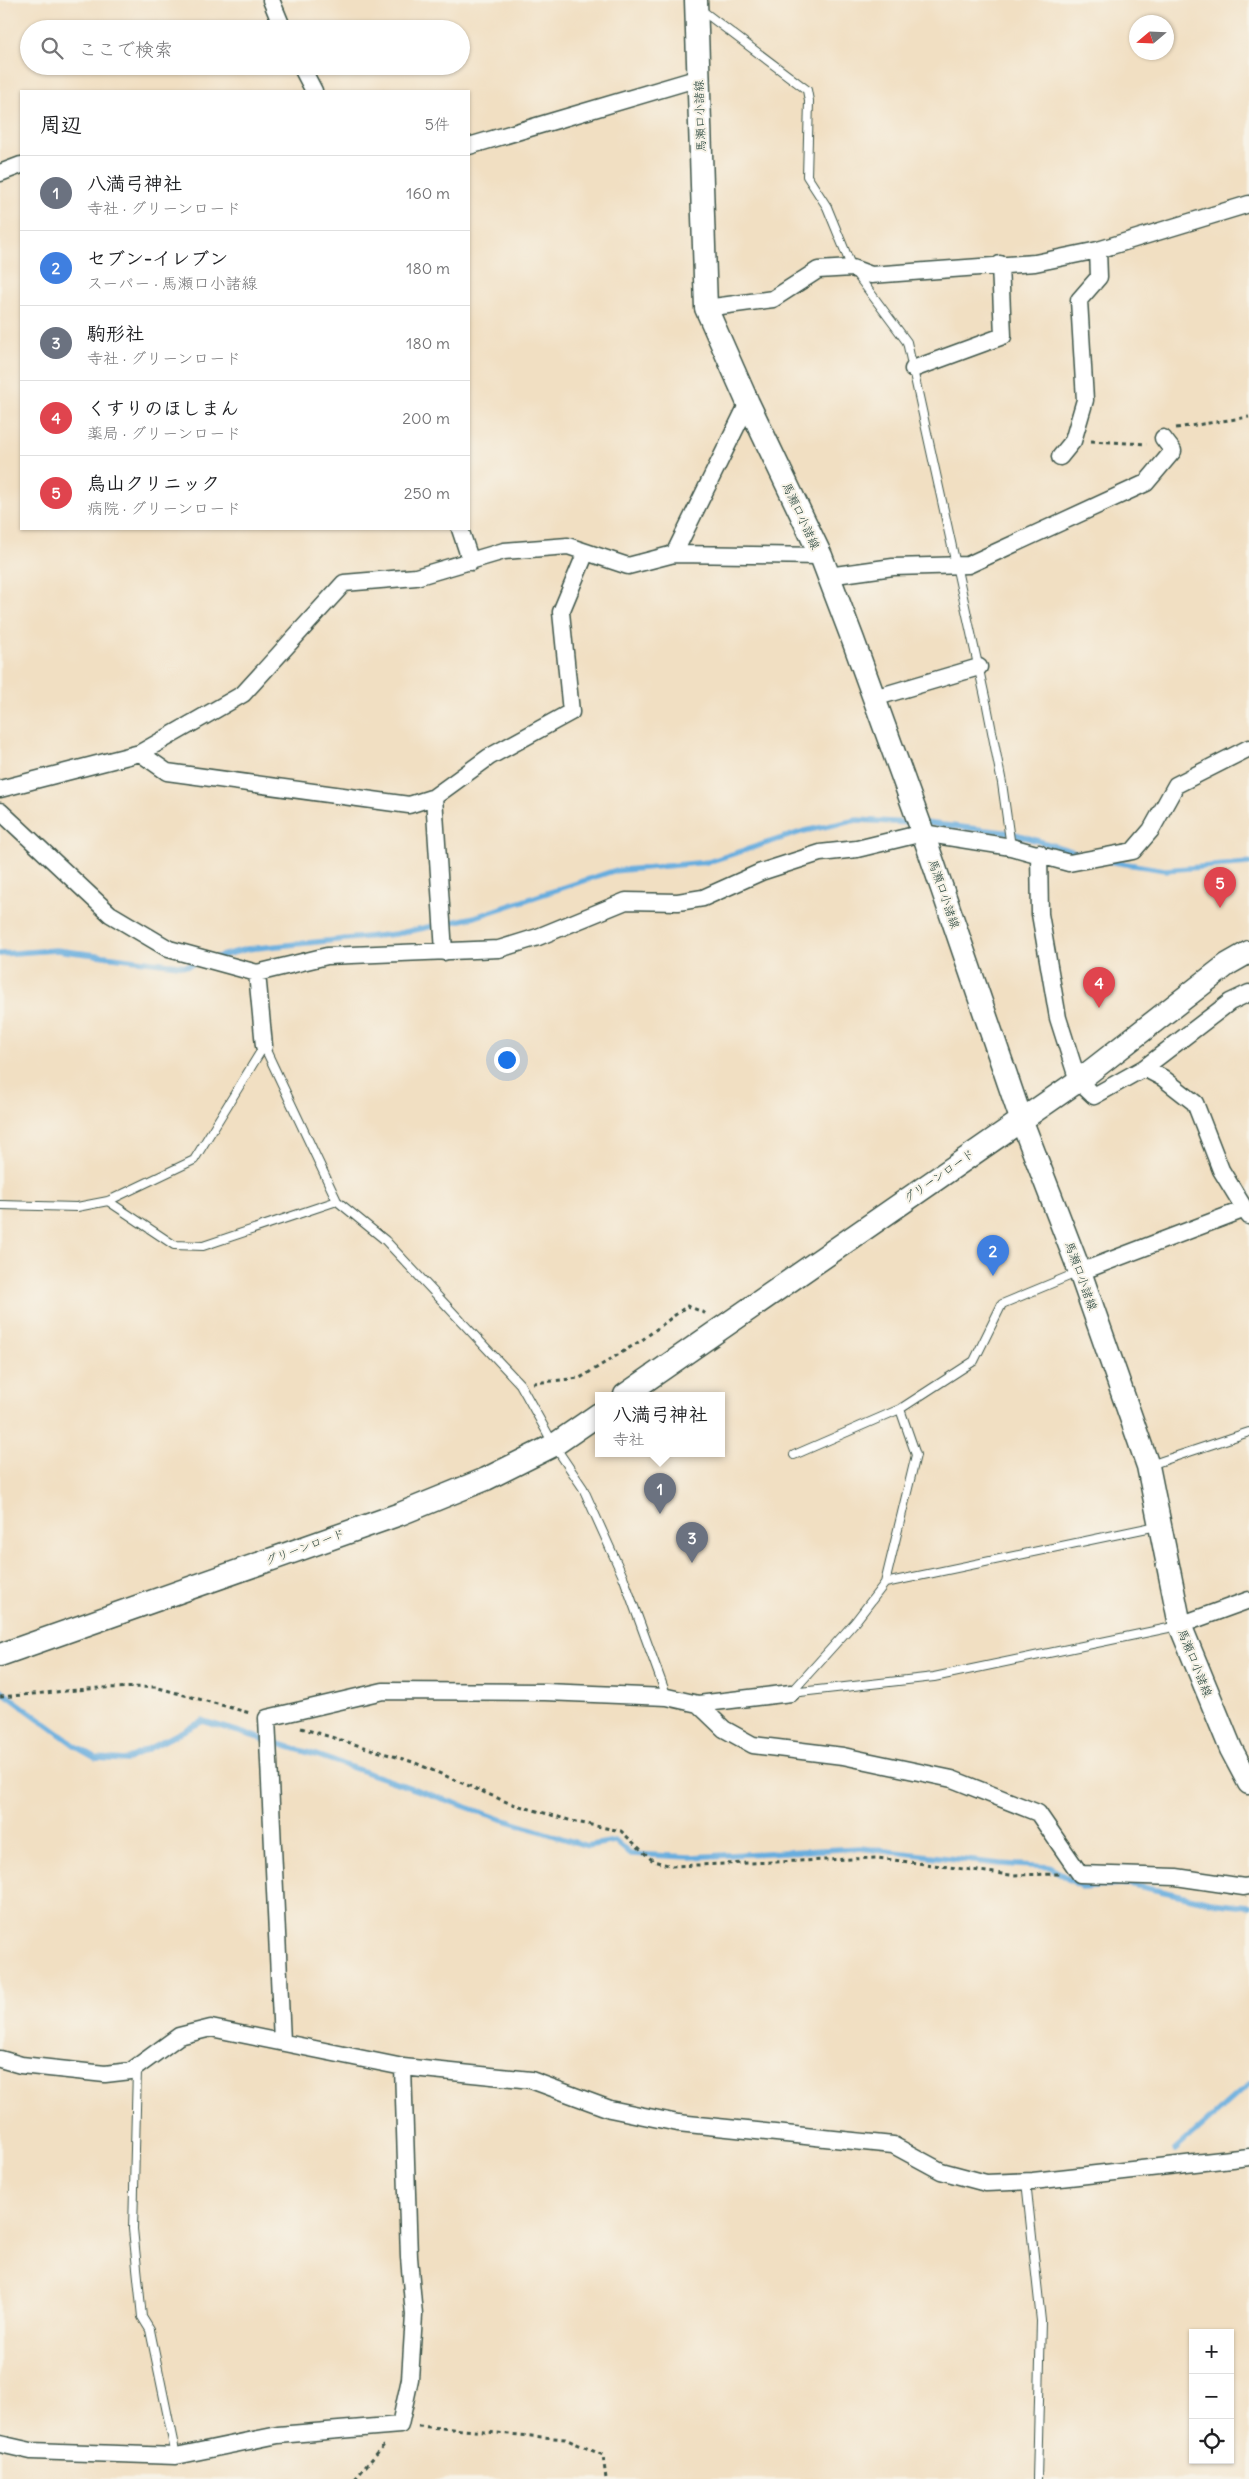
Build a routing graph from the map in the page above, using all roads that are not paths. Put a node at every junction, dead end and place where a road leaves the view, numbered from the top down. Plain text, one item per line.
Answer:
1 (270, 0) edge
2 (696, 3) edge
3 (279, 20) edge
4 (305, 75) edge
5 (699, 78) junction
6 (313, 90) edge
7 (470, 146) edge
8 (20, 165) edge
9 (0, 173) edge
10 (1249, 204) edge
11 (1098, 250) junction
12 (1000, 264) junction
13 (852, 268) junction
14 (706, 308) junction
15 (913, 369) junction
16 (748, 404) junction
17 (1163, 438) dead end
18 (1060, 457) dead end
19 (460, 530) edge
20 (586, 552) junction
21 (674, 554) junction
22 (471, 562) junction
23 (825, 566) junction
24 (957, 566) junction
25 (978, 667) junction
26 (874, 698) junction
27 (1249, 748) edge
28 (140, 754) junction
29 (0, 789) edge
30 (434, 797) junction
31 (0, 811) edge
32 (923, 833) junction
33 (1011, 847) junction
34 (1038, 853) junction
35 (444, 952) junction
36 (1249, 952) edge
37 (257, 973) junction
38 (1249, 993) edge
39 (264, 1046) junction
40 (1144, 1068) junction
41 (1078, 1081) junction
42 (1021, 1119) junction
43 (108, 1201) junction
44 (337, 1201) junction
45 (0, 1205) edge
46 (1247, 1212) edge
47 (1080, 1272) junction
48 (629, 1392) edge
49 (900, 1410) junction
50 (595, 1417) edge
51 (1249, 1432) edge
52 (554, 1445) junction
53 (794, 1455) dead end
54 (1148, 1466) junction
55 (1160, 1525) junction
56 (885, 1583) junction
57 (1249, 1600) edge
58 (1180, 1625) junction
59 (0, 1655) edge
60 (791, 1693) junction
61 (667, 1697) junction
62 (698, 1704) junction
63 (1249, 1783) edge
64 (1249, 1886) edge
65 (282, 2041) junction
66 (0, 2059) edge
67 (137, 2067) junction
68 (403, 2067) junction
69 (1249, 2157) edge
70 (1026, 2181) junction
71 (0, 2444) edge
72 (176, 2456) junction
73 (1037, 2479) edge

1 - 3 street
2 - 5 main road, 馬瀬口小諸線
2 - 13 lane
4 - 6 street
5 - 7 street
5 - 14 main road, 馬瀬口小諸線
8 - 9 street
10 - 11 street
11 - 12 street
11 - 18 street
12 - 13 street
12 - 15 street
13 - 14 street
13 - 15 lane
14 - 16 main road, 馬瀬口小諸線
15 - 24 lane
16 - 21 street
16 - 23 main road, 馬瀬口小諸線
17 - 24 street
19 - 22 street
20 - 21 street
20 - 22 street
20 - 30 street
21 - 23 street
22 - 28 street
23 - 24 street
23 - 26 main road, 馬瀬口小諸線
24 - 25 lane
25 - 26 street
25 - 33 lane
26 - 32 main road, 馬瀬口小諸線
27 - 34 street
28 - 29 street
28 - 30 street
30 - 35 street
31 - 37 street
32 - 33 street
32 - 35 street
32 - 42 main road, 馬瀬口小諸線
33 - 34 street
34 - 41 street
35 - 37 street
36 - 41 main road, グリーンロード
37 - 39 street
38 - 40 street
39 - 43 lane
39 - 44 lane
40 - 41 street
40 - 46 street
41 - 42 main road, グリーンロード
42 - 47 main road, 馬瀬口小諸線
42 - 48 main road, グリーンロード
43 - 44 lane
43 - 45 lane
44 - 52 lane
46 - 47 street
47 - 49 lane
47 - 54 main road, 馬瀬口小諸線
49 - 53 lane
49 - 56 lane
50 - 52 main road, グリーンロード
51 - 54 lane
52 - 59 main road, グリーンロード
52 - 61 lane
54 - 55 main road, 馬瀬口小諸線
55 - 56 lane
55 - 58 main road, 馬瀬口小諸線
56 - 60 lane
57 - 58 street
58 - 60 lane
58 - 63 main road, 馬瀬口小諸線
60 - 62 street
61 - 62 street
61 - 65 street
62 - 64 street
65 - 67 street
65 - 68 street
66 - 67 street
67 - 72 lane
68 - 70 street
68 - 72 street
69 - 70 street
70 - 73 lane
71 - 72 street

